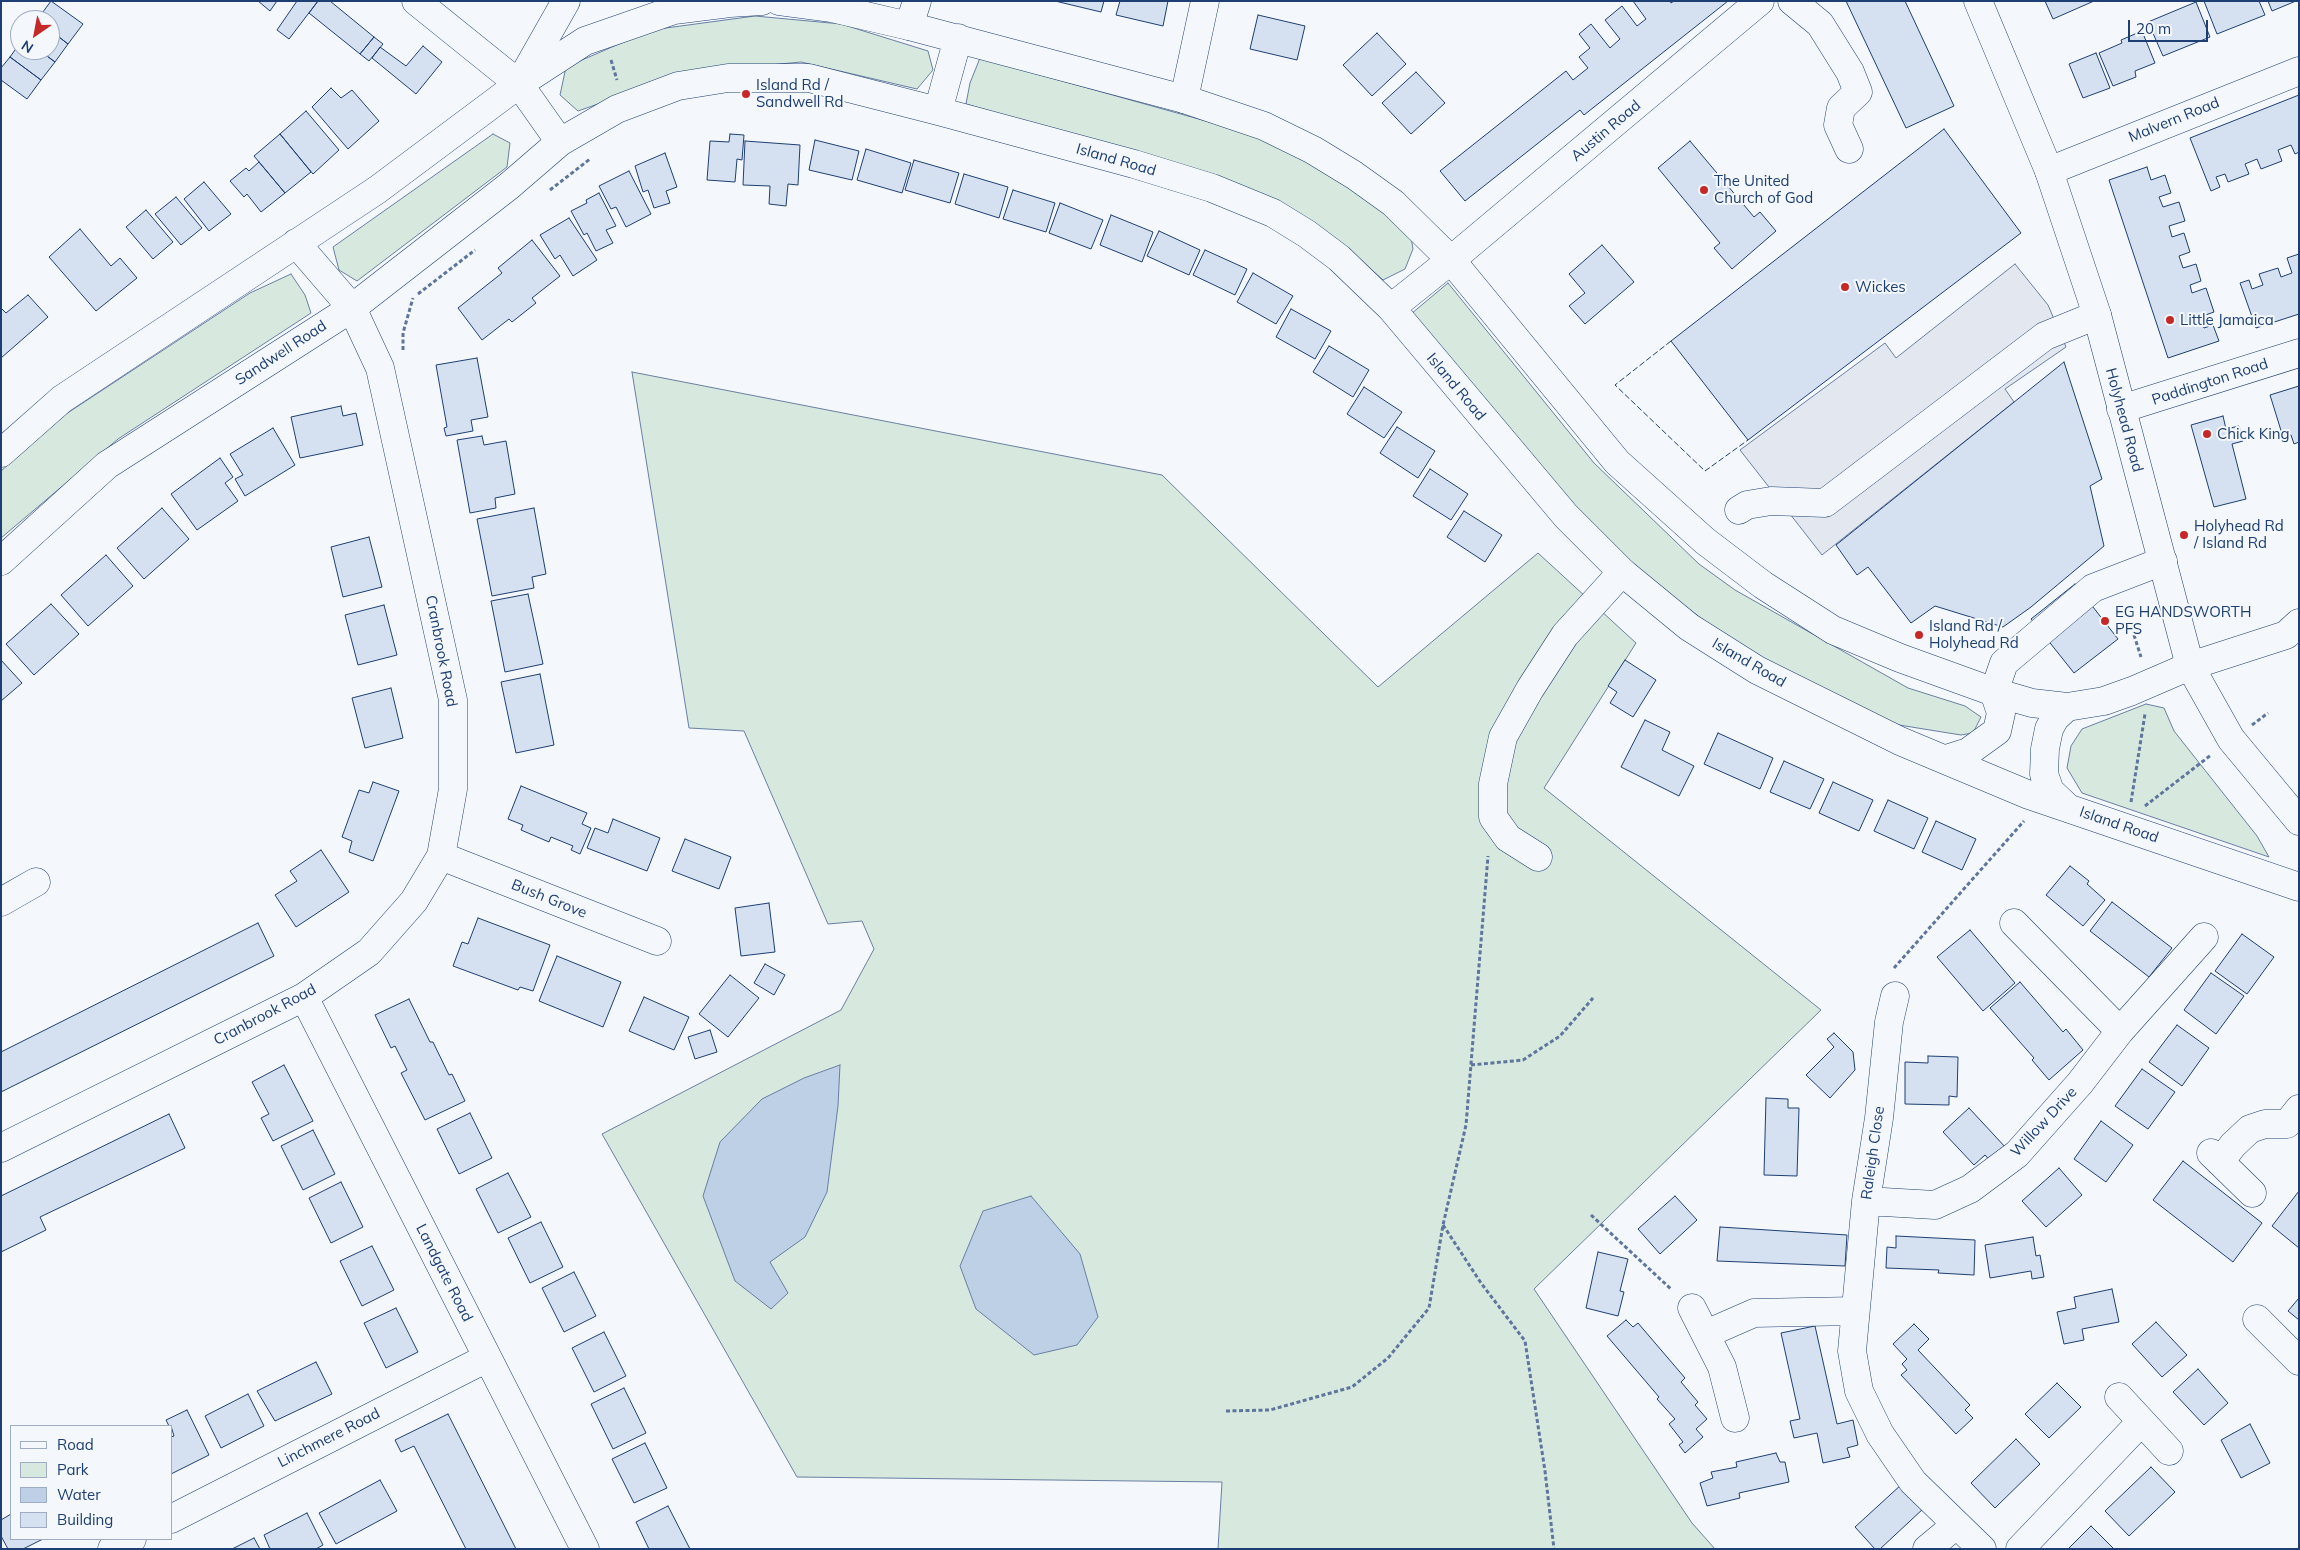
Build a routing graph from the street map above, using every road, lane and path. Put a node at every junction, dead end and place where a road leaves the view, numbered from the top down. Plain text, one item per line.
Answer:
1 (416, 1) edge
2 (566, 1) edge
3 (762, 1) edge
4 (779, 1) edge
5 (1205, 1) edge
6 (1760, 1) edge
7 (1792, 1) edge
8 (1978, 1) edge
9 (913, 14) edge
10 (958, 38) junction
11 (2299, 71) edge
12 (519, 84) junction
13 (1184, 99) junction
14 (938, 110) junction
15 (560, 142) junction
16 (1849, 149) dead end
17 (595, 156) dead end
18 (2049, 171) junction
19 (548, 191) dead end
20 (296, 243) junction
21 (482, 244) dead end
22 (1451, 260) junction
23 (352, 308) junction
24 (1391, 308) junction
25 (2097, 315) junction
26 (2299, 353) edge
27 (405, 359) dead end
28 (2121, 410) junction
29 (1, 453) edge
30 (1739, 510) dead end
31 (1, 561) edge
32 (2163, 561) junction
33 (1622, 572) junction
34 (2299, 623) edge
35 (2134, 635) dead end
36 (2190, 666) junction
37 (2149, 684) junction
38 (1994, 692) junction
39 (2067, 707) junction
40 (2268, 713) dead end
41 (2231, 739) junction
42 (1946, 759) junction
43 (2068, 808) junction
44 (2030, 814) dead end
45 (1493, 818) junction
46 (2299, 821) edge
47 (2127, 827) junction
48 (441, 856) junction
49 (1538, 857) dead end
50 (36, 882) dead end
51 (2299, 888) edge
52 (1, 902) edge
53 (2014, 923) dead end
54 (2204, 937) dead end
55 (657, 941) dead end
56 (1895, 996) joint
57 (304, 997) junction
58 (1593, 998) dead end
59 (2120, 1031) junction
60 (1471, 1065) junction
61 (2295, 1122) edge
62 (1, 1148) edge
63 (2252, 1193) dead end
64 (1866, 1201) junction
65 (1591, 1215) dead end
66 (1443, 1225) junction
67 (1692, 1308) joint
68 (1855, 1311) junction
69 (2257, 1319) dead end
70 (1706, 1334) junction
71 (486, 1358) junction
72 (2299, 1362) edge
73 (2119, 1397) dead end
74 (1226, 1411) dead end
75 (1735, 1418) dead end
76 (2141, 1422) junction
77 (2169, 1452) dead end
78 (172, 1518) edge
79 (1956, 1525) junction
80 (130, 1540) edge
81 (112, 1549) edge
82 (585, 1549) edge
83 (1554, 1549) edge
84 (1927, 1549) edge
85 (1982, 1549) edge
86 (2020, 1549) edge

1 - 12 main road
2 - 12 main road
3 - 12 main road
4 - 9 main road
5 - 13 main road
6 - 22 main road, Austin Road
7 - 16 main road
8 - 18 main road, Holyhead Road
9 - 10 main road
10 - 13 main road
10 - 14 main road
11 - 18 main road, Malvern Road
12 - 15 main road
12 - 20 main road
13 - 22 main road
14 - 15 main road, Island Road
14 - 24 main road, Island Road
15 - 23 main road, Sandwell Road
17 - 19 path
18 - 25 main road, Holyhead Road
20 - 23 main road, Cranbrook Road
20 - 29 main road
21 - 27 path
22 - 24 main road, Austin Road
22 - 38 main road
23 - 31 main road, Sandwell Road
23 - 48 main road, Cranbrook Road
24 - 33 main road, Island Road
25 - 28 main road, Holyhead Road
25 - 30 main road
26 - 28 main road, Paddington Road
28 - 32 main road, Holyhead Road
32 - 36 main road, Holyhead Road
32 - 38 main road
33 - 42 main road, Island Road
33 - 45 main road
34 - 36 main road
35 - 37 path
36 - 37 main road
36 - 41 main road, Holyhead Road
37 - 39 main road
37 - 47 path
38 - 39 main road
38 - 42 main road
39 - 43 main road
40 - 41 path
41 - 46 main road, Holyhead Road
41 - 47 path
42 - 43 main road, Island Road
43 - 47 main road, Island Road
44 - 56 path
45 - 49 main road
45 - 60 path
47 - 51 main road, Island Road
48 - 55 main road, Bush Grove
48 - 57 main road, Cranbrook Road
50 - 52 main road
53 - 59 main road
54 - 59 main road, Willow Drive
56 - 64 main road, Raleigh Close
57 - 62 main road, Cranbrook Road
57 - 71 main road, Landgate Road
58 - 60 path
59 - 64 main road, Willow Drive
60 - 66 path
61 - 63 main road
64 - 68 main road, Raleigh Close
65 - 67 path
66 - 74 path
66 - 83 path
67 - 70 main road
68 - 70 main road
68 - 79 main road, Raleigh Close
69 - 72 main road
70 - 75 main road
71 - 78 main road, Linchmere Road
71 - 82 main road, Landgate Road
73 - 76 main road
76 - 77 main road
76 - 86 main road
79 - 84 main road
79 - 85 main road, Raleigh Close
80 - 81 main road

